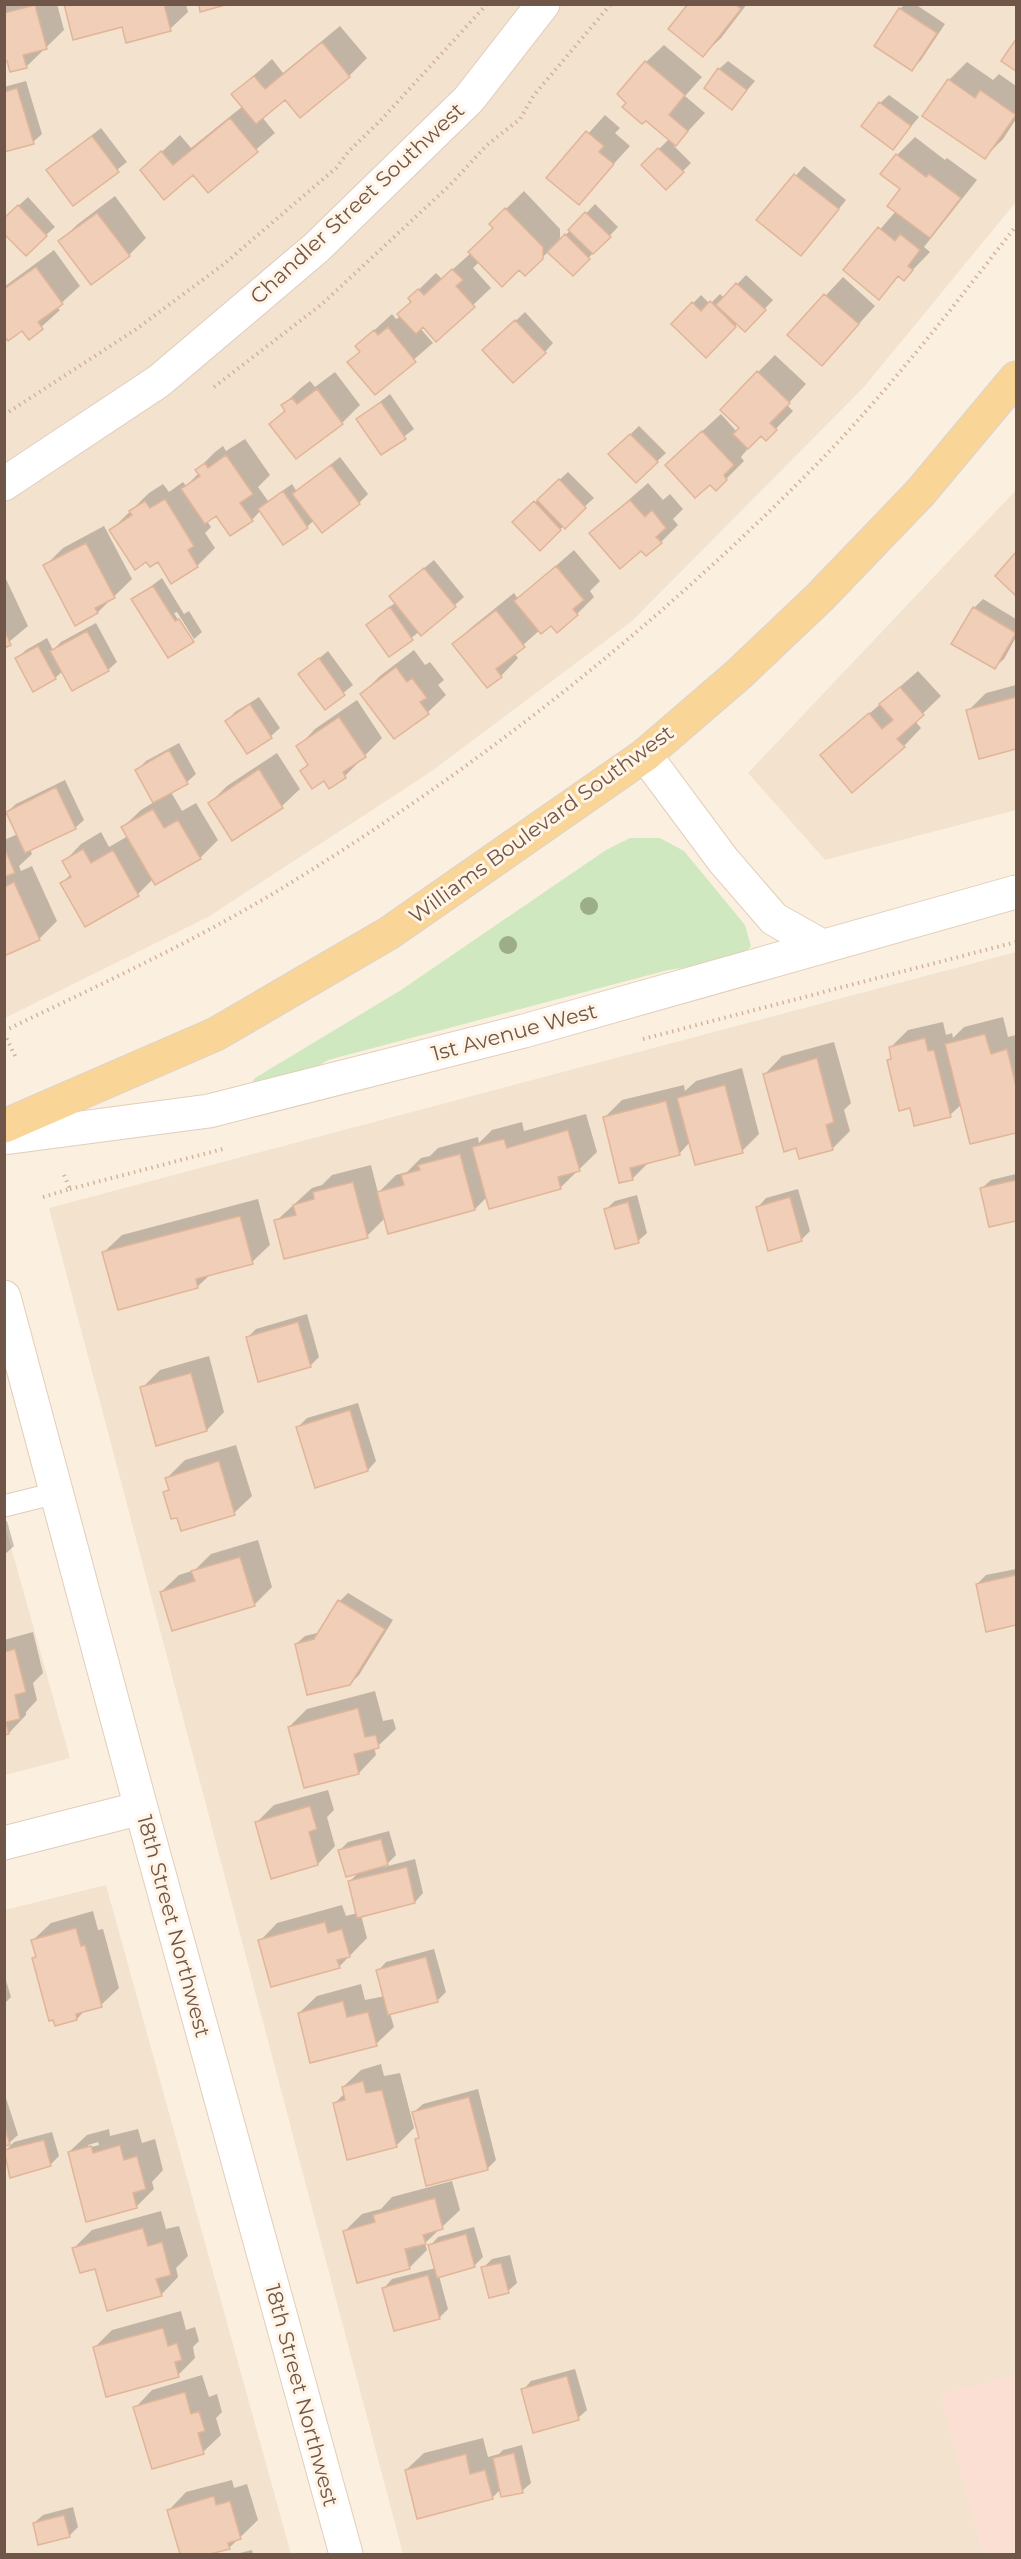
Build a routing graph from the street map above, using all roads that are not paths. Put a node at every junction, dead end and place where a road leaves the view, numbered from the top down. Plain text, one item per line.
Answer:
1 (543, 4) edge
2 (1017, 378) edge
3 (4, 484) edge
4 (645, 754) junction
5 (1017, 892) edge
6 (822, 946) junction
7 (4, 1126) edge
8 (4, 1138) edge
9 (4, 1297) edge
10 (56, 1493) junction
11 (4, 1506) edge
12 (141, 1808) junction
13 (4, 1843) edge
14 (346, 2554) edge

1 - 3 street, Chandler Street Southwest
2 - 4 main road, Williams Boulevard Southwest
4 - 6 street
4 - 7 main road, Williams Boulevard Southwest
5 - 6 street, 1st Avenue West
6 - 8 street, 1st Avenue West
9 - 10 street, 18th Street Northwest
10 - 11 lane
10 - 12 street, 18th Street Northwest
12 - 13 street
12 - 14 street, 18th Street Northwest

